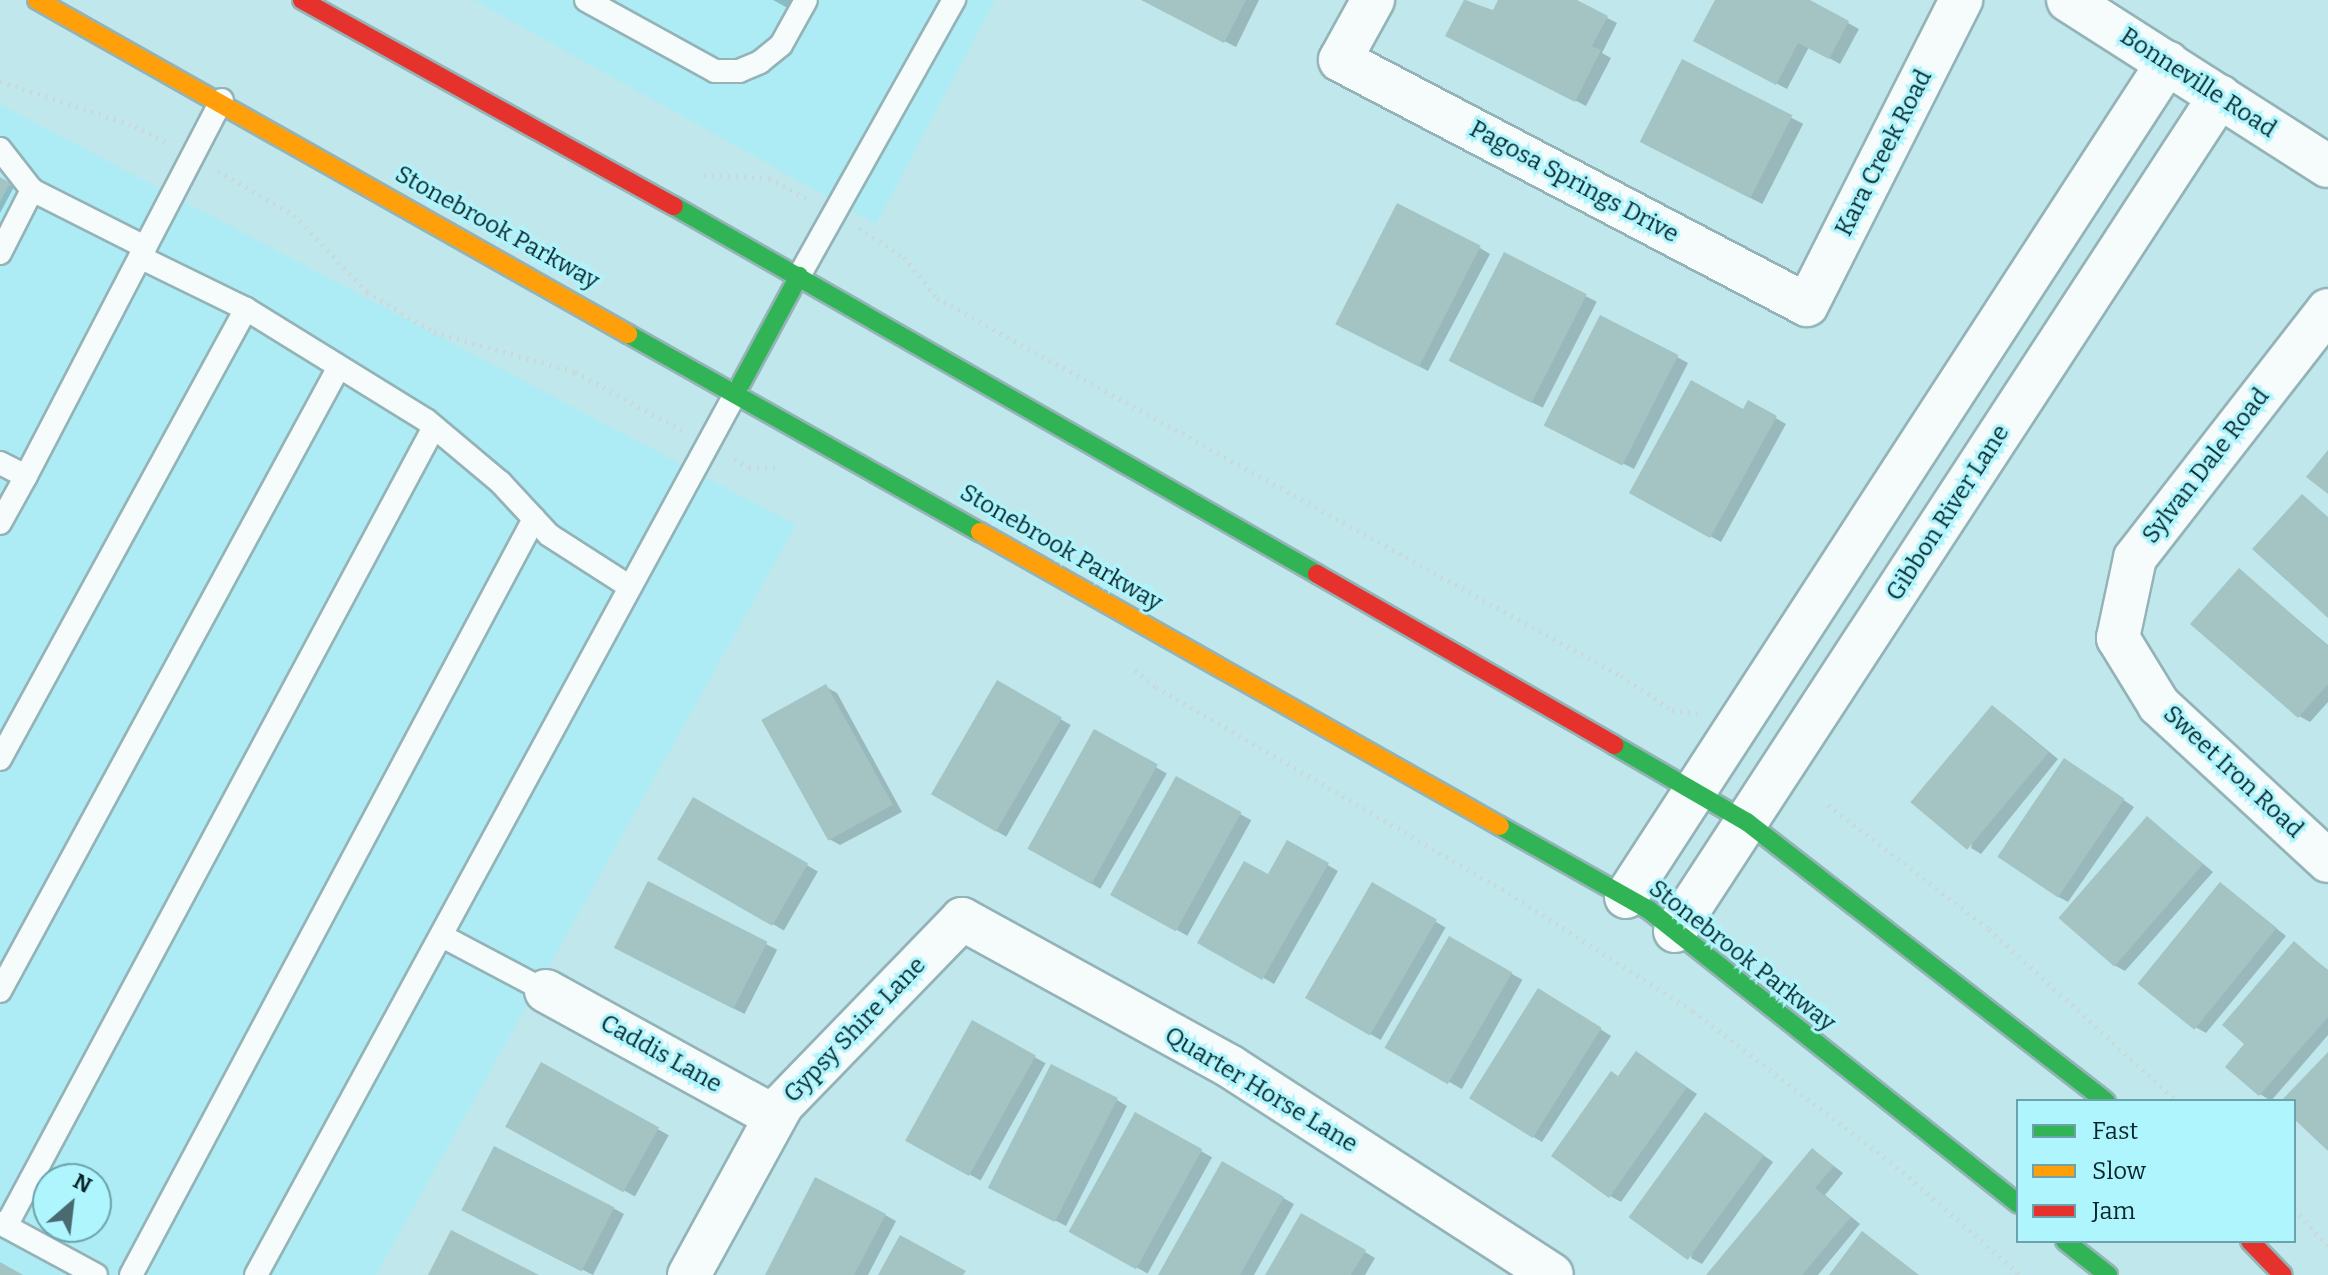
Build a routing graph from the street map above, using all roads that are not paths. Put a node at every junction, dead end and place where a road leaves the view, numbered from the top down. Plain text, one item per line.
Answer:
1 (37, 0) edge
2 (302, 0) edge
3 (586, 0) edge
4 (806, 0) edge
5 (954, 0) edge
6 (1373, 0) edge
7 (1961, 0) edge
8 (2068, 0) edge
9 (2168, 62) junction
10 (2220, 96) junction
11 (222, 100) junction
12 (0, 149) edge
13 (2328, 166) edge
14 (32, 190) junction
15 (143, 252) junction
16 (0, 253) edge
17 (799, 276) junction
18 (1807, 305) joint
19 (246, 309) junction
20 (2328, 310) edge
21 (339, 367) junction
22 (737, 391) junction
23 (434, 427) junction
24 (0, 463) edge
25 (26, 476) junction
26 (534, 519) junction
27 (0, 523) edge
28 (630, 587) junction
29 (2118, 638) joint
30 (0, 759) edge
31 (1695, 791) junction
32 (1747, 822) junction
33 (2328, 861) edge
34 (1626, 897) junction
35 (962, 919) joint
36 (1675, 931) junction
37 (442, 936) junction
38 (0, 991) edge
39 (546, 991) joint
40 (2103, 1099) edge
41 (775, 1117) junction
42 (2016, 1202) edge
43 (3, 1225) edge
44 (2068, 1243) edge
45 (2252, 1243) edge
46 (96, 1275) edge
47 (131, 1275) edge
48 (256, 1275) edge
49 (689, 1275) edge
50 (1552, 1275) edge
51 (2108, 1275) edge
52 (2283, 1275) edge

1 - 11 main road, Stonebrook Parkway
2 - 17 main road
3 - 4 lane
5 - 17 lane
6 - 18 street, Pagosa Springs Drive
7 - 18 street, Kara Creek Road
8 - 9 street, Bonneville Road
9 - 10 street, Bonneville Road
9 - 31 street
10 - 13 street, Bonneville Road
10 - 32 street, Gibbon River Lane
11 - 15 lane
11 - 22 main road, Stonebrook Parkway
12 - 14 lane
14 - 15 lane
14 - 16 lane
15 - 19 lane
15 - 25 lane
17 - 22 main road
17 - 31 main road
19 - 21 lane
19 - 30 lane
20 - 29 street, Sylvan Dale Road
21 - 23 lane
21 - 38 lane
22 - 28 lane
22 - 34 main road, Stonebrook Parkway
23 - 26 lane
23 - 43 lane
24 - 25 lane
25 - 27 lane
26 - 28 lane
26 - 47 lane
28 - 37 lane
29 - 33 street, Sweet Iron Road
31 - 32 main road
31 - 34 street
32 - 36 street, Gibbon River Lane
32 - 40 main road
34 - 36 main road, Stonebrook Parkway
35 - 41 street, Gypsy Shire Lane
35 - 50 street, Quarter Horse Lane
36 - 42 main road, Stonebrook Parkway
37 - 39 lane
37 - 48 lane
39 - 41 street, Caddis Lane
41 - 49 street, Gypsy Shire Lane
43 - 46 lane
44 - 51 main road
45 - 52 main road

